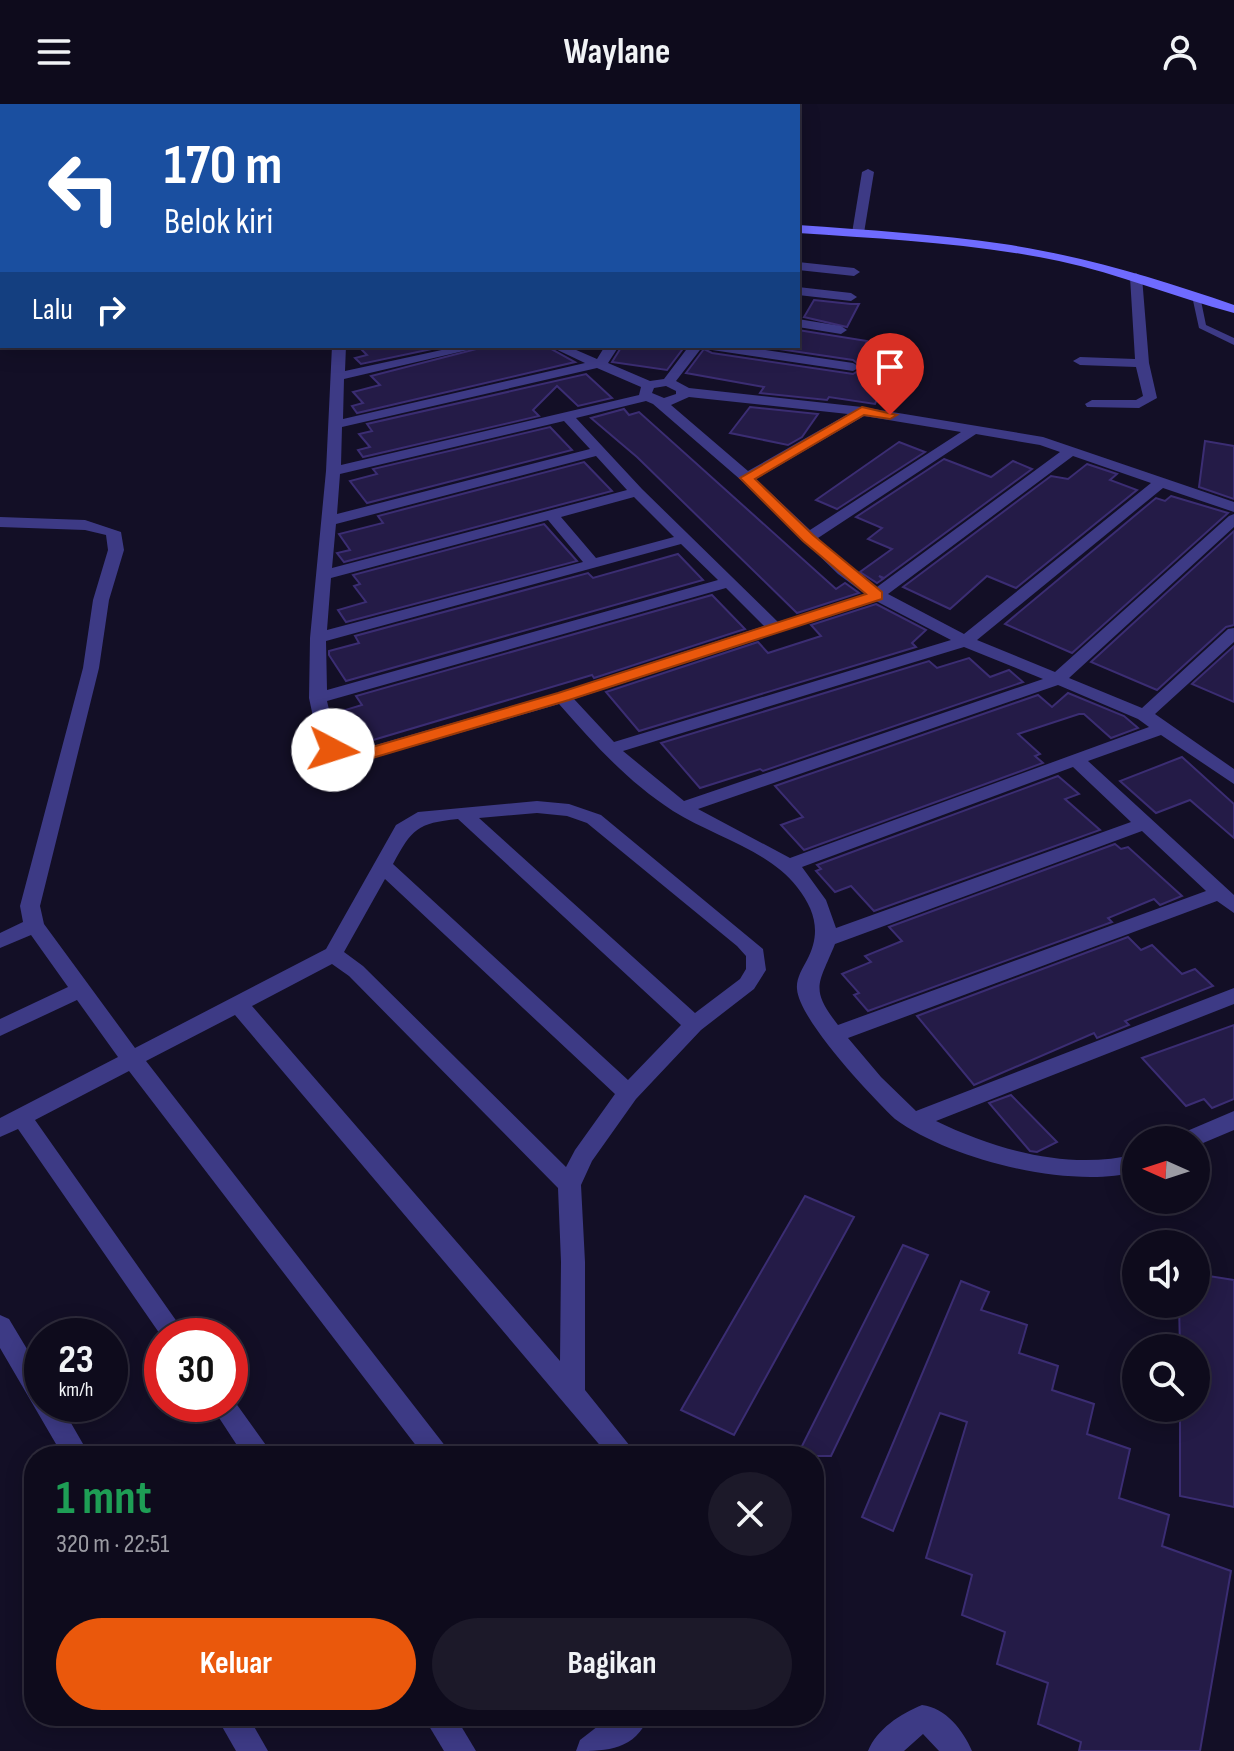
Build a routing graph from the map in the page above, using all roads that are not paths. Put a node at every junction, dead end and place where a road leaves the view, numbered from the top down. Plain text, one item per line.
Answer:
1 (868, 172) dead end
2 (800, 229) edge
3 (858, 233) junction
4 (800, 266) edge
5 (854, 272) dead end
6 (1136, 277) junction
7 (800, 291) edge
8 (1196, 296) junction
9 (851, 297) dead end
10 (1234, 309) edge
11 (800, 323) edge
12 (841, 330) dead end
13 (1234, 342) edge
14 (339, 348) edge
15 (469, 348) edge
16 (561, 348) edge
17 (611, 348) edge
18 (694, 348) edge
19 (725, 348) edge
20 (1080, 361) dead end
21 (601, 363) junction
22 (1142, 363) junction
23 (853, 367) dead end
24 (337, 377) junction
25 (668, 382) junction
26 (685, 392) junction
27 (651, 394) junction
28 (1092, 404) dead end
29 (862, 411) junction
30 (567, 416) junction
31 (333, 425) junction
32 (976, 428) junction
33 (1072, 450) junction
34 (600, 451) junction
35 (333, 471) junction
36 (747, 478) junction
37 (1161, 482) junction
38 (637, 492) junction
39 (1234, 507) edge
40 (552, 516) junction
41 (1234, 519) edge
42 (329, 521) junction
43 (0, 522) edge
44 (808, 538) junction
45 (684, 539) junction
46 (593, 564) junction
47 (324, 575) junction
48 (730, 582) junction
49 (877, 595) junction
50 (776, 629) junction
51 (1234, 633) edge
52 (318, 638) junction
53 (965, 641) junction
54 (1057, 680) junction
55 (563, 697) junction
56 (318, 698) junction
57 (1144, 715) junction
58 (1165, 727) junction
59 (608, 750) junction
60 (1076, 760) junction
61 (1230, 768) edge
62 (683, 808) junction
63 (461, 812) junction
64 (1146, 823) junction
65 (789, 865) junction
66 (383, 866) junction
67 (1227, 900) edge
68 (34, 925) junction
69 (827, 939) junction
70 (0, 941) edge
71 (333, 954) junction
72 (79, 990) junction
73 (1234, 996) edge
74 (238, 1004) junction
75 (694, 1025) junction
76 (0, 1028) edge
77 (835, 1035) junction
78 (131, 1058) junction
79 (628, 1093) junction
80 (1234, 1120) edge
81 (913, 1121) junction
82 (11, 1123) edge
83 (1210, 1130) edge
84 (1122, 1169) edge
85 (569, 1185) junction
86 (161, 1318) edge
87 (0, 1326) edge
88 (24, 1367) edge
89 (572, 1393) junction
90 (57, 1422) edge
91 (235, 1422) edge
92 (71, 1446) edge
93 (252, 1446) edge
94 (432, 1446) edge
95 (617, 1446) edge
96 (237, 1726) edge
97 (445, 1726) edge
98 (622, 1726) edge
99 (253, 1751) edge
100 (461, 1751) edge
101 (591, 1751) edge
102 (883, 1751) edge
103 (957, 1751) edge

1 - 3 street
2 - 3 street
3 - 6 street
4 - 5 street
6 - 8 street
6 - 22 street
7 - 9 street
8 - 10 street
8 - 13 lane
11 - 12 street
14 - 24 street
15 - 24 street
16 - 21 street
17 - 21 street
18 - 25 street
19 - 23 street
20 - 22 street
21 - 27 street
21 - 31 street
22 - 28 street
24 - 31 street
25 - 26 street
25 - 27 street
26 - 27 street
26 - 29 street
27 - 30 street
27 - 36 street
29 - 32 street
29 - 36 street
30 - 34 street
30 - 35 street
31 - 35 street
32 - 33 street
32 - 44 street
33 - 37 street
33 - 49 street
34 - 38 street
34 - 42 street
35 - 42 street
36 - 44 street
37 - 39 street
37 - 53 street
38 - 40 street
38 - 45 street
40 - 46 street
40 - 47 street
41 - 54 street
42 - 47 street
43 - 68 street
44 - 49 street
45 - 46 street
45 - 48 street
46 - 52 street
47 - 52 street
48 - 50 street
48 - 56 street
49 - 50 street
49 - 53 street
50 - 55 street
51 - 57 street
52 - 56 street
53 - 54 street
53 - 59 street
54 - 57 street
54 - 62 street
55 - 56 street
55 - 59 street
57 - 58 street
58 - 60 street
58 - 61 street
59 - 62 street
60 - 64 street
60 - 65 street
62 - 65 street
63 - 66 street
63 - 75 street
63 - 75 street
64 - 67 street
64 - 69 street
65 - 69 street
66 - 71 street
66 - 79 street
67 - 77 street
68 - 70 street
68 - 72 street
69 - 77 street
71 - 74 street
71 - 85 street
72 - 76 street
72 - 78 street
73 - 81 street
74 - 78 street
74 - 89 street
75 - 79 street
77 - 81 street
78 - 82 street
78 - 94 street
79 - 85 street
80 - 83 street
81 - 84 street
82 - 86 street
85 - 89 street
87 - 88 street
89 - 95 street
90 - 92 street
91 - 93 street
96 - 99 street
97 - 100 street
98 - 101 street
102 - 103 street

